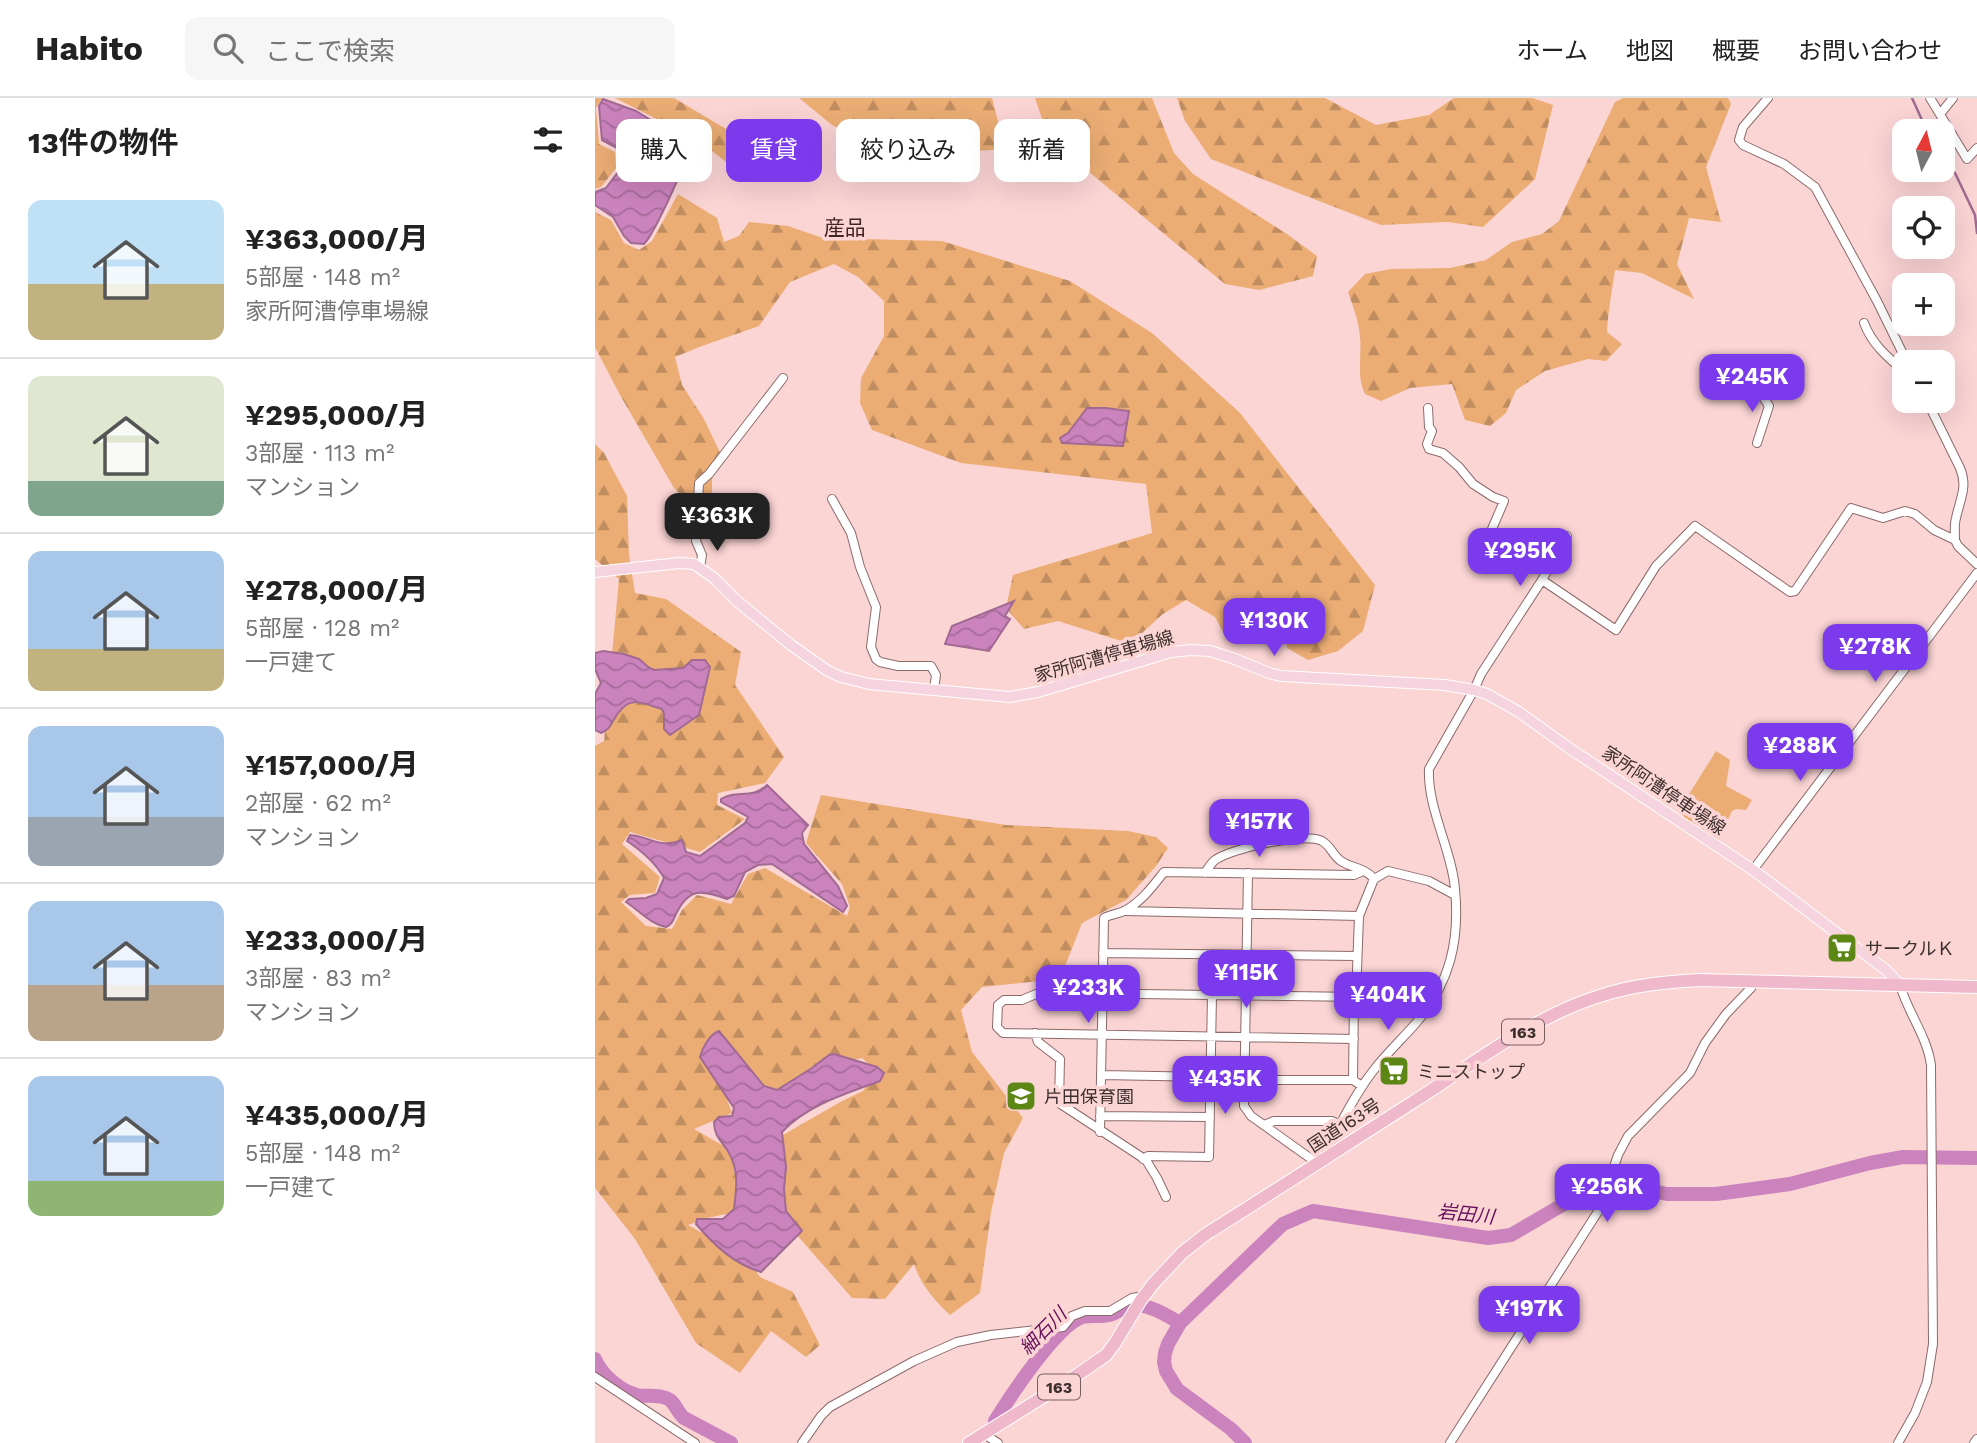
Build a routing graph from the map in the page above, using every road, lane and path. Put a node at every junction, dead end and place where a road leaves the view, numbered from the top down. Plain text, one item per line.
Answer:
1 (1768, 98) edge
2 (1930, 98) edge
3 (1953, 98) edge
4 (1940, 114) junction
5 (1977, 148) edge
6 (1864, 323) dead end
7 (1901, 350) edge
8 (1892, 361) edge
9 (783, 378) dead end
10 (1755, 384) dead end
11 (1428, 408) dead end
12 (1933, 413) edge
13 (1756, 443) dead end
14 (832, 499) dead end
15 (1489, 536) dead end
16 (1567, 536) dead end
17 (1955, 540) junction
18 (1977, 564) edge
19 (700, 567) junction
20 (595, 572) edge
21 (1977, 573) edge
22 (1542, 580) junction
23 (934, 689) junction
24 (1474, 690) junction
25 (1753, 870) junction
26 (1363, 871) junction
27 (1205, 873) junction
28 (1248, 873) junction
29 (1374, 879) junction
30 (1455, 895) junction
31 (1124, 911) junction
32 (1248, 915) junction
33 (1359, 916) junction
34 (1103, 953) junction
35 (1247, 954) junction
36 (1357, 956) junction
37 (1752, 982) junction
38 (1900, 985) junction
39 (1974, 989) edge
40 (1103, 994) junction
41 (1212, 995) junction
42 (1246, 996) junction
43 (1355, 998) junction
44 (1433, 998) junction
45 (1035, 1033) junction
46 (1102, 1035) junction
47 (1211, 1037) junction
48 (1246, 1037) junction
49 (1354, 1039) junction
50 (1101, 1075) junction
51 (1210, 1077) junction
52 (1245, 1080) junction
53 (1353, 1080) junction
54 (1362, 1086) junction
55 (1100, 1116) junction
56 (1210, 1117) junction
57 (1264, 1125) junction
58 (1340, 1125) junction
59 (1100, 1132) junction
60 (1329, 1155) junction
61 (1143, 1158) junction
62 (1317, 1163) junction
63 (1166, 1197) dead end
64 (1143, 1298) junction
65 (595, 1377) edge
66 (1977, 1438) edge
67 (992, 1440) edge
68 (1903, 1441) edge
69 (695, 1443) edge
70 (802, 1443) edge
71 (969, 1443) edge
72 (1450, 1443) edge
73 (1974, 1443) edge

1 - 7 street
2 - 4 street
3 - 4 street
4 - 5 street
6 - 8 street
9 - 19 street
10 - 13 street
11 - 15 street
12 - 17 street
14 - 23 street
16 - 22 street
17 - 18 street
17 - 22 street
19 - 20 main road
19 - 23 main road, 家所阿漕停車場線
21 - 25 street
22 - 24 street
23 - 24 main road, 家所阿漕停車場線
24 - 25 main road, 家所阿漕停車場線
24 - 30 street
25 - 38 main road, 家所阿漕停車場線
26 - 27 street
26 - 28 street
26 - 29 street
27 - 28 street
27 - 31 street
28 - 32 street
29 - 30 street
29 - 33 street
30 - 44 street
31 - 32 street
31 - 34 street
32 - 33 street
32 - 35 street
33 - 36 street
34 - 35 street
34 - 40 street
35 - 36 street
35 - 42 street
36 - 43 street
37 - 38 highway, 国道163号 / 163
37 - 60 highway, 国道163号 / 163
37 - 72 street
38 - 39 highway, 国道163号 / 163
38 - 68 street
40 - 41 street
40 - 45 street
40 - 46 street
41 - 42 street
41 - 47 street
42 - 43 street
42 - 48 street
43 - 44 street
43 - 49 street
44 - 54 street
45 - 46 street
45 - 59 street
46 - 47 street
46 - 50 street
47 - 48 street
47 - 51 street
48 - 49 street
48 - 52 street
49 - 53 street
50 - 51 street
50 - 55 street
51 - 56 street
52 - 53 street
52 - 57 street
53 - 54 street
54 - 58 street
55 - 56 street
55 - 59 street
56 - 61 street
57 - 58 street
57 - 62 street
58 - 60 street
59 - 61 street
60 - 62 highway, 国道163号 / 163
61 - 63 street
62 - 64 highway, 国道163号 / 163
64 - 67 highway, 国道163号 / 163
64 - 70 street
65 - 69 street
66 - 73 street
67 - 71 highway, 国道163号 / 163

